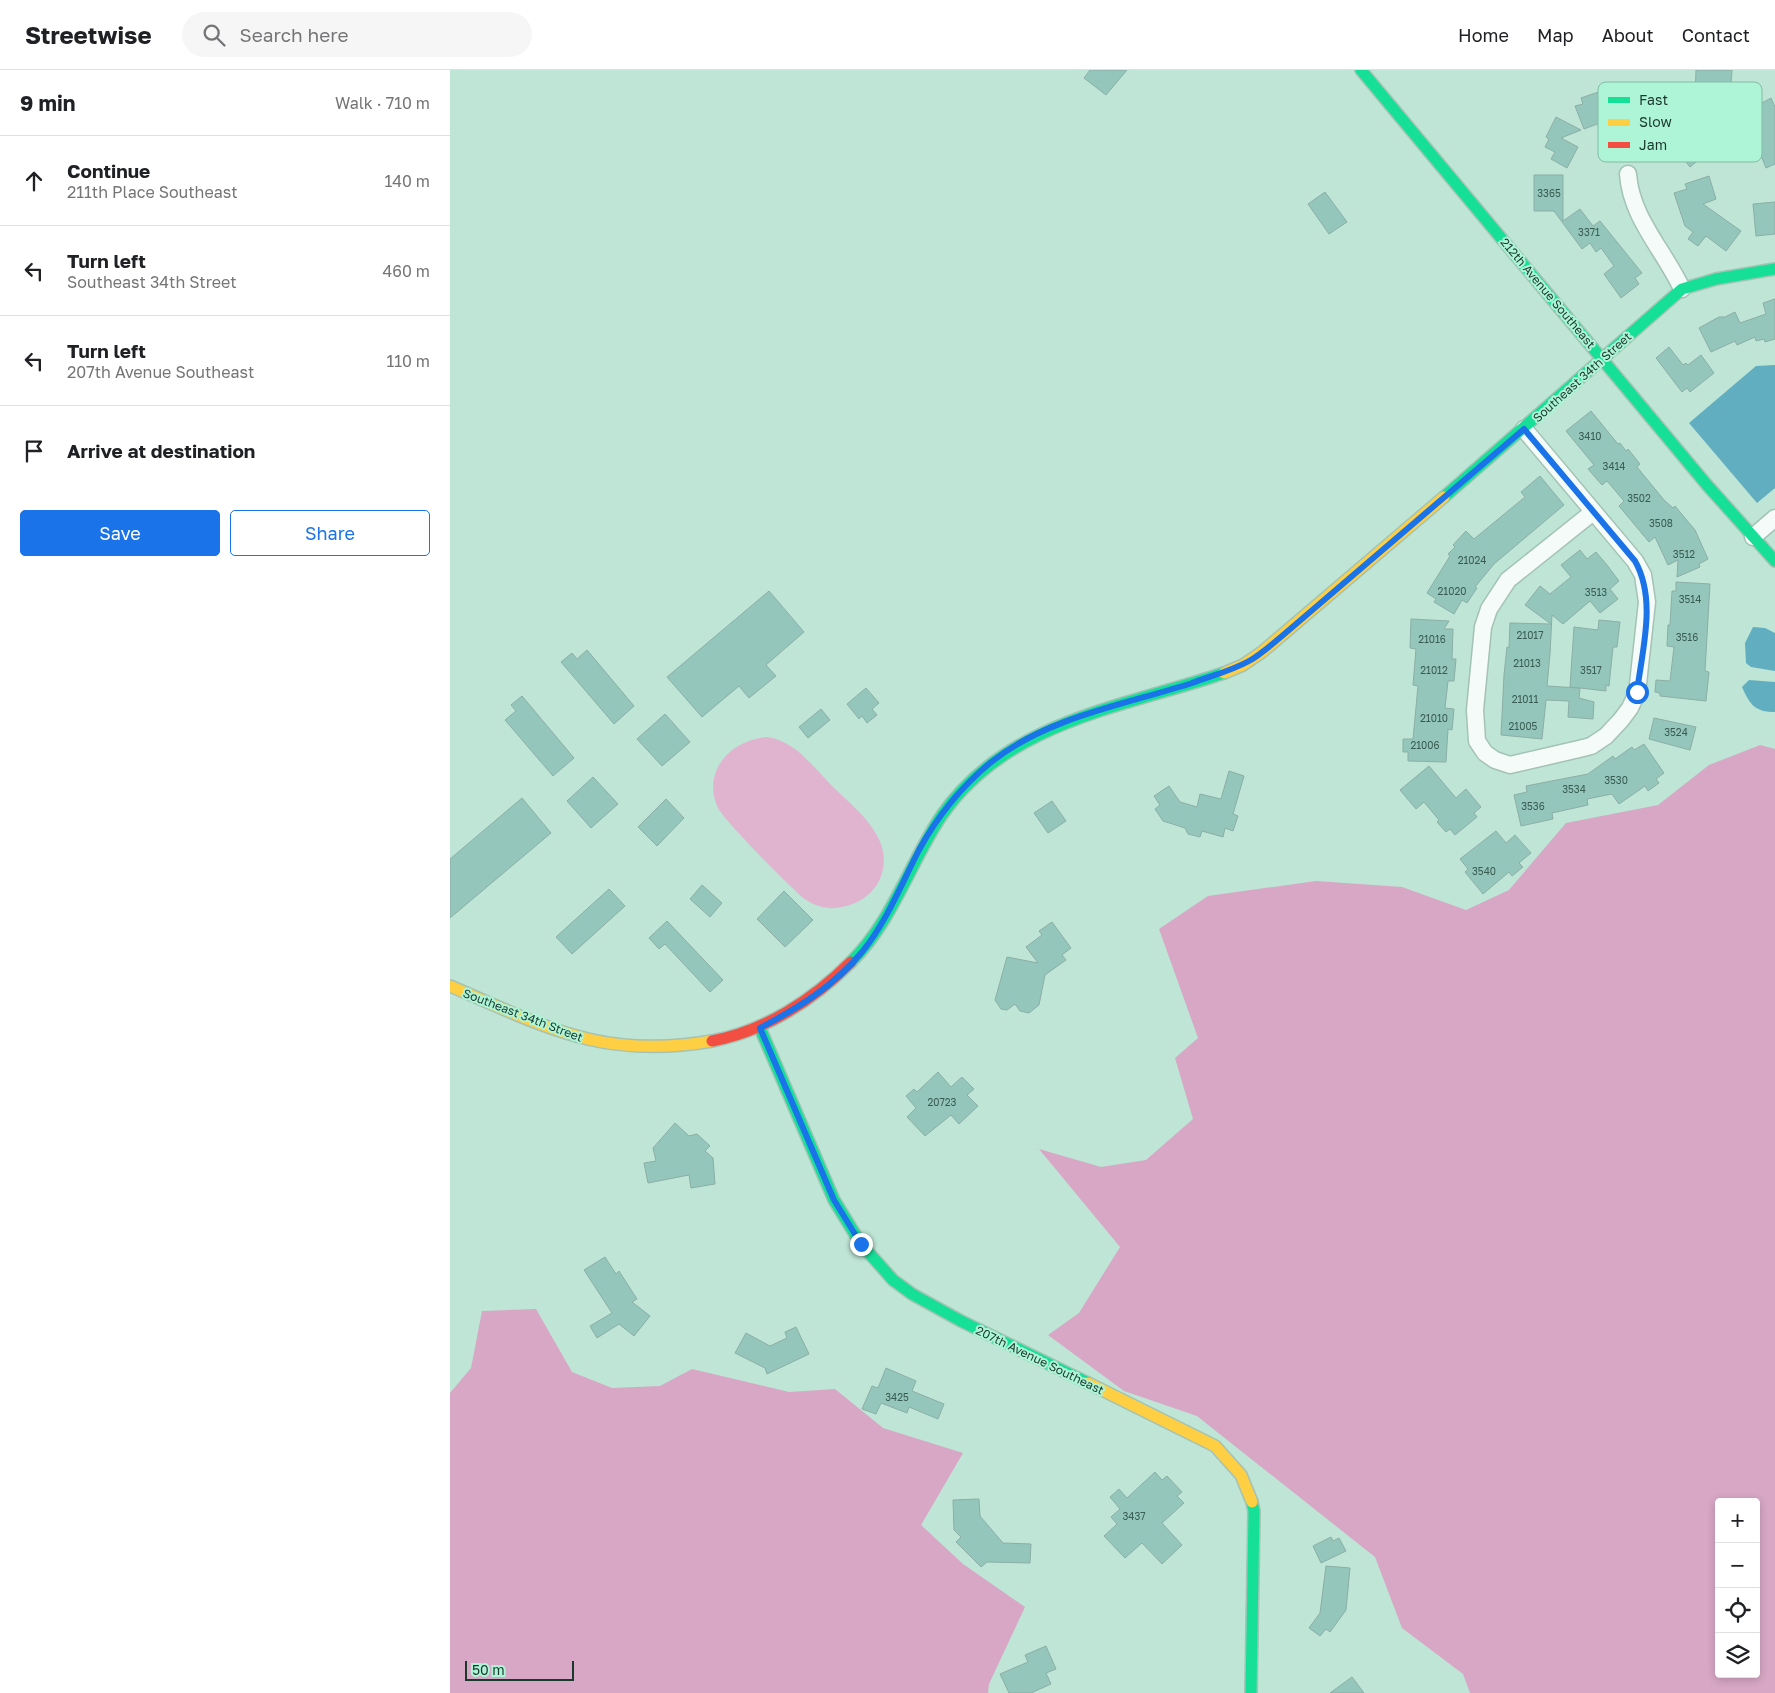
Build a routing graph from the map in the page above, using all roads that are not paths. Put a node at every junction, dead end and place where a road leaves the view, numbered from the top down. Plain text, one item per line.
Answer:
1 (1361, 70) edge
2 (1628, 174) dead end
3 (1775, 269) edge
4 (1682, 289) junction
5 (1602, 358) junction
6 (1524, 429) junction
7 (1593, 512) junction
8 (1775, 518) edge
9 (1754, 537) junction
10 (1775, 561) edge
11 (450, 986) edge
12 (760, 1028) junction
13 (1251, 1693) edge

1 - 5 street, 212th Avenue Southeast
2 - 4 street
3 - 4 street, Southeast 34th Street
4 - 5 street, Southeast 34th Street
5 - 6 street, Southeast 34th Street
5 - 9 street, 212th Avenue Southeast
6 - 7 street
6 - 12 street, Southeast 34th Street
7 - 7 street
8 - 9 street
9 - 10 street, 212th Avenue Southeast
11 - 12 street, Southeast 34th Street
12 - 13 street, 207th Avenue Southeast

